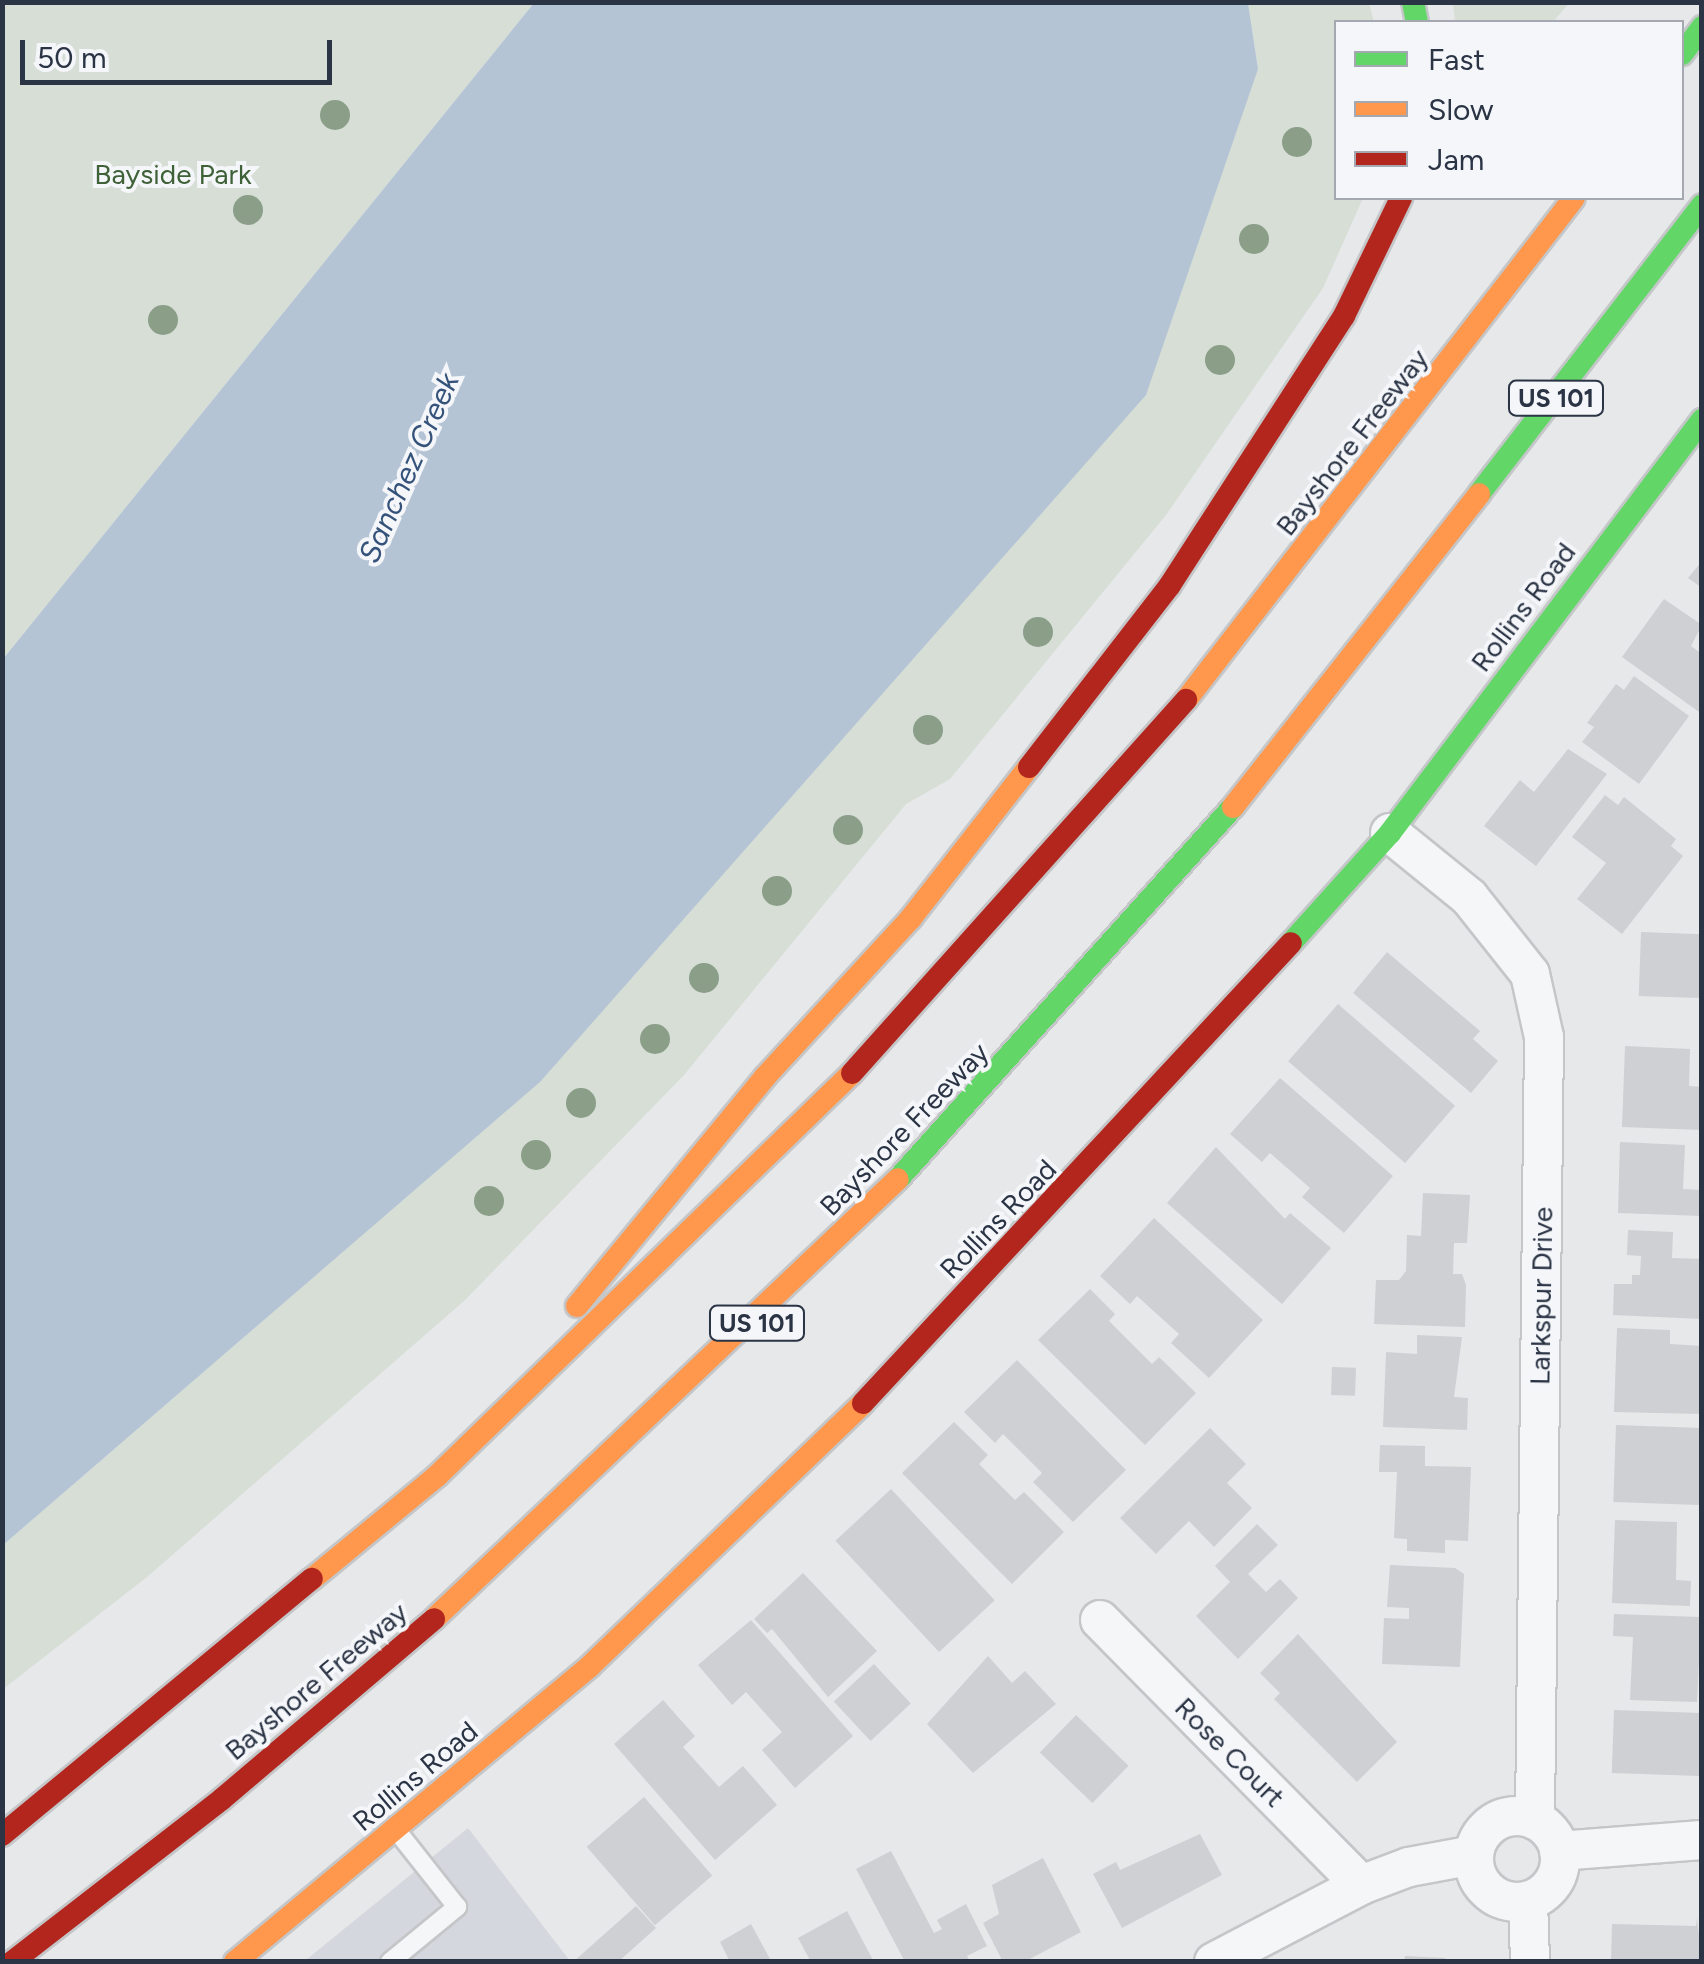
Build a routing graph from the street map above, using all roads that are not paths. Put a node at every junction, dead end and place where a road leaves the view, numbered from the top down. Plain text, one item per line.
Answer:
1 (1702, 27) edge
2 (1684, 51) edge
3 (1400, 200) edge
4 (1572, 200) edge
5 (1702, 205) edge
6 (1702, 420) edge
7 (1390, 833) junction
8 (437, 1476) junction
9 (1100, 1620) dead end
10 (1535, 1820) junction
11 (397, 1832) junction
12 (2, 1835) edge
13 (1702, 1840) edge
14 (1560, 1852) junction
15 (1474, 1856) junction
16 (1361, 1885) junction
17 (1528, 1900) junction
18 (12, 1962) edge
19 (235, 1962) edge
20 (390, 1962) edge
21 (1214, 1962) edge
22 (1530, 1962) edge

1 - 2 main road
3 - 8 main road
4 - 8 main road, Bayshore Freeway
5 - 18 main road, Bayshore Freeway / US 101
6 - 7 main road, Rollins Road
7 - 10 street, Larkspur Drive
7 - 11 main road, Rollins Road
8 - 12 main road, Bayshore Freeway
9 - 16 street, Rose Court
10 - 14 street
10 - 15 street
11 - 19 main road, Rollins Road
11 - 20 lane
13 - 14 street
14 - 17 street
15 - 16 street
15 - 17 street
16 - 21 street
17 - 22 street

